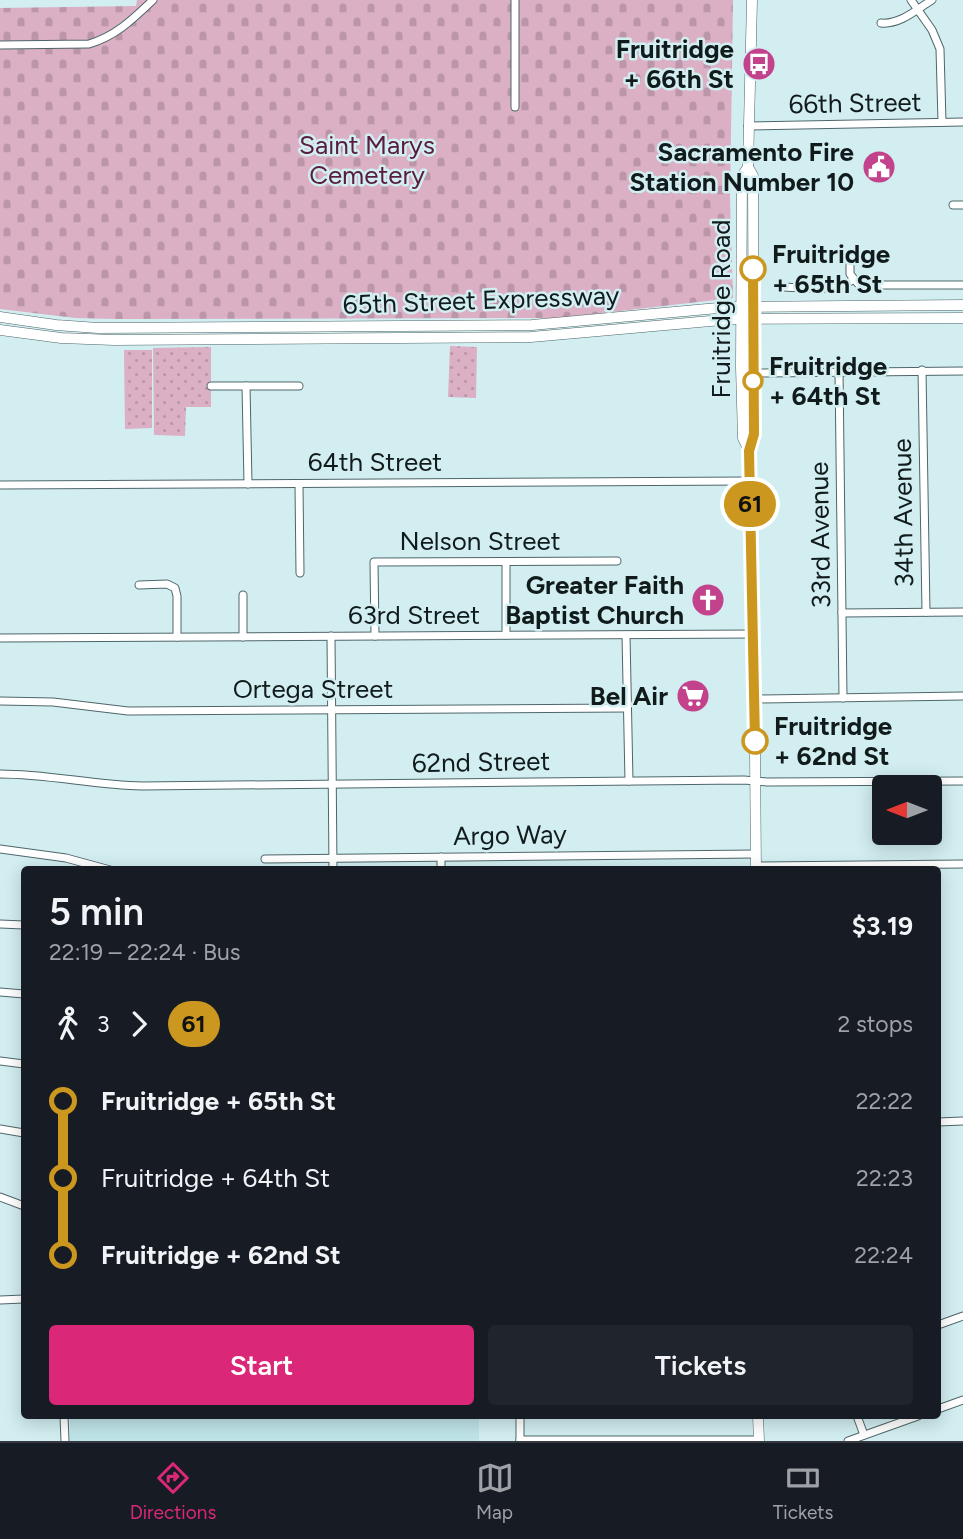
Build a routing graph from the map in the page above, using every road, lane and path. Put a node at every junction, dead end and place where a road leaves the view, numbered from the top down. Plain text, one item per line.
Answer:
1 (153, 0) edge
2 (515, 0) edge
3 (752, 0) edge
4 (911, 0) edge
5 (932, 0) edge
6 (915, 9) junction
7 (881, 23) dead end
8 (0, 45) edge
9 (515, 107) dead end
10 (942, 122) junction
11 (963, 122) edge
12 (748, 125) junction
13 (748, 167) junction
14 (953, 205) dead end
15 (963, 205) edge
16 (850, 258) dead end
17 (853, 280) junction
18 (963, 285) edge
19 (784, 287) dead end
20 (963, 306) edge
21 (741, 307) junction
22 (753, 307) junction
23 (0, 317) edge
24 (963, 318) edge
25 (741, 319) junction
26 (753, 319) junction
27 (0, 330) edge
28 (922, 370) junction
29 (963, 371) edge
30 (839, 372) junction
31 (753, 373) junction
32 (211, 386) dead end
33 (246, 386) junction
34 (299, 386) dead end
35 (749, 451) junction
36 (749, 481) junction
37 (248, 484) junction
38 (299, 484) junction
39 (0, 485) edge
40 (617, 561) dead end
41 (506, 562) junction
42 (300, 573) dead end
43 (139, 585) dead end
44 (243, 595) dead end
45 (926, 612) junction
46 (963, 612) edge
47 (842, 613) junction
48 (754, 634) junction
49 (506, 635) junction
50 (626, 635) junction
51 (331, 636) junction
52 (375, 636) junction
53 (177, 637) junction
54 (243, 637) junction
55 (0, 638) edge
56 (963, 696) edge
57 (843, 698) junction
58 (754, 699) junction
59 (0, 701) edge
60 (627, 708) junction
61 (332, 710) junction
62 (0, 774) edge
63 (629, 781) junction
64 (755, 781) junction
65 (963, 781) edge
66 (333, 784) junction
67 (0, 849) edge
68 (756, 854) junction
69 (441, 857) junction
70 (333, 858) junction
71 (265, 859) dead end
72 (963, 864) edge
73 (95, 866) edge
74 (333, 866) edge
75 (441, 866) edge
76 (756, 866) edge
77 (932, 866) edge
78 (0, 924) edge
79 (21, 925) edge
80 (0, 992) edge
81 (21, 994) edge
82 (0, 1061) edge
83 (21, 1064) edge
84 (963, 1121) edge
85 (941, 1122) edge
86 (0, 1129) edge
87 (21, 1132) edge
88 (0, 1197) edge
89 (21, 1205) edge
90 (21, 1299) edge
91 (0, 1300) edge
92 (963, 1316) edge
93 (941, 1324) edge
94 (963, 1400) edge
95 (941, 1408) edge
96 (64, 1419) edge
97 (520, 1419) edge
98 (758, 1419) edge
99 (858, 1419) edge
100 (909, 1419) edge
101 (864, 1435) junction
102 (65, 1441) edge
103 (520, 1441) edge
104 (759, 1441) edge
105 (848, 1441) edge

1 - 8 street
2 - 9 street
3 - 12 main road, Fruitridge Road
4 - 6 street
5 - 6 street
6 - 7 street
6 - 10 street
10 - 11 street, 66th Street
10 - 12 street, 66th Street
12 - 13 main road, Fruitridge Road
13 - 21 main road, Fruitridge Road
13 - 22 main road, Fruitridge Road
14 - 15 street
16 - 17 street
17 - 18 street
17 - 19 street
20 - 22 main road, 65th Street Expressway
21 - 22 main road, 65th Street Expressway
21 - 23 main road, 65th Street Expressway
21 - 25 main road, Fruitridge Road
22 - 26 main road, Fruitridge Road
24 - 26 main road, 65th Street Expressway
25 - 26 main road, 65th Street Expressway
25 - 27 main road, 65th Street Expressway
25 - 35 main road, Fruitridge Road
26 - 31 main road, Fruitridge Road
28 - 29 street
28 - 30 street
28 - 45 street, 34th Avenue
30 - 31 street
30 - 47 street, 33rd Avenue
31 - 35 main road, Fruitridge Road
32 - 33 street
33 - 34 street
33 - 37 street
35 - 36 main road, Fruitridge Road
36 - 38 street, 64th Street
36 - 48 main road, Fruitridge Road
37 - 38 street, 64th Street
37 - 39 street, 64th Street
38 - 42 street
40 - 41 street, Nelson Street
41 - 49 street
41 - 52 street, Nelson Street
43 - 53 street
44 - 54 street
45 - 46 street
45 - 47 street
47 - 57 street, 33rd Avenue
48 - 50 street, 63rd Street
48 - 58 main road, Fruitridge Road
49 - 50 street, 63rd Street
49 - 52 street, 63rd Street
50 - 60 street
51 - 52 street, 63rd Street
51 - 54 street, 63rd Street
51 - 61 street
53 - 54 street, 63rd Street
53 - 55 street, 63rd Street
56 - 57 street
57 - 58 street
58 - 64 main road, Fruitridge Road
59 - 61 street, Ortega Street
60 - 61 street, Ortega Street
60 - 63 street
61 - 66 street
62 - 66 street, 62nd Street
63 - 64 street, 62nd Street
63 - 66 street, 62nd Street
64 - 65 street, 62nd Street
64 - 68 main road, Fruitridge Road
66 - 70 street
67 - 73 street
68 - 69 street, Argo Way
68 - 76 main road, Fruitridge Road
69 - 70 street, Argo Way
69 - 75 street
70 - 71 street, Argo Way
70 - 74 street
72 - 77 street
78 - 79 street
80 - 81 street
82 - 83 street
84 - 85 street
86 - 87 street
88 - 89 street
90 - 91 street
92 - 93 street
94 - 95 street
96 - 102 street
97 - 103 street
98 - 104 main road
99 - 101 street
100 - 101 street
101 - 105 street
103 - 104 street

